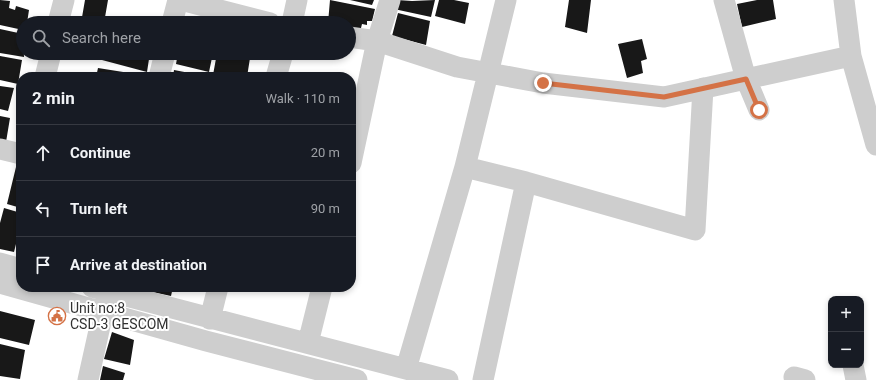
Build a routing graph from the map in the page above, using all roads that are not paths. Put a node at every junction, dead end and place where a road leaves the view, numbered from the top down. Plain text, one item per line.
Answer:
1 (64, 0) edge
2 (180, 0) edge
3 (297, 0) edge
4 (390, 0) edge
5 (506, 0) edge
6 (724, 0) edge
7 (844, 0) edge
8 (60, 16) edge
9 (174, 16) edge
10 (243, 16) edge
11 (294, 16) edge
12 (356, 38) edge
13 (377, 41) junction
14 (851, 56) junction
15 (49, 60) edge
16 (163, 60) edge
17 (281, 60) edge
18 (46, 72) edge
19 (160, 72) edge
20 (277, 72) edge
21 (487, 73) junction
22 (746, 79) junction
23 (703, 88) junction
24 (759, 110) dead end
25 (356, 140) edge
26 (875, 140) edge
27 (0, 149) edge
28 (16, 153) edge
29 (465, 167) junction
30 (526, 182) junction
31 (0, 263) edge
32 (16, 268) edge
33 (0, 283) edge
34 (16, 288) edge
35 (31, 292) edge
36 (103, 292) edge
37 (117, 292) edge
38 (217, 292) edge
39 (321, 292) edge
40 (102, 313) junction
41 (210, 319) junction
42 (308, 343) junction
43 (854, 368) edge
44 (406, 369) junction
45 (88, 380) edge
46 (357, 380) edge
47 (448, 380) edge
48 (483, 380) edge
49 (856, 380) edge

1 - 8 street
2 - 9 street
2 - 10 street
3 - 11 street
4 - 13 street
5 - 21 street
6 - 22 street
7 - 14 street
12 - 13 street
13 - 21 street
13 - 25 street
14 - 22 street
14 - 26 street
15 - 18 street
16 - 19 street
17 - 20 street
21 - 23 street
21 - 29 street
22 - 23 street
22 - 24 street
23 - 30 street
27 - 28 street
29 - 30 street
29 - 44 street
30 - 48 street
31 - 32 street
33 - 34 street
35 - 40 street
36 - 40 street
37 - 41 street
38 - 41 street
39 - 42 street
40 - 45 street
40 - 46 street
41 - 42 street
42 - 44 street
43 - 49 street
44 - 47 street

